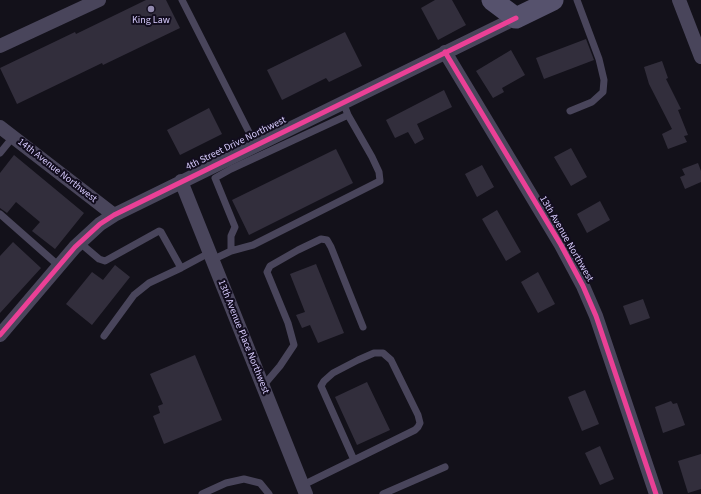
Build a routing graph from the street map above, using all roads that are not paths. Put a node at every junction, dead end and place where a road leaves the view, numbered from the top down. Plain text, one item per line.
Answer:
1 (98, 0) edge
2 (182, 0) edge
3 (492, 0) edge
4 (553, 0) edge
5 (577, 0) edge
6 (679, 0) edge
7 (516, 18) junction
8 (0, 46) edge
9 (445, 52) junction
10 (701, 57) edge
11 (343, 102) junction
12 (570, 112) dead end
13 (348, 115) junction
14 (0, 127) edge
15 (13, 137) junction
16 (255, 144) junction
17 (0, 153) edge
18 (228, 164) junction
19 (180, 181) junction
20 (114, 215) junction
21 (1, 217) edge
22 (79, 242) junction
23 (230, 250) junction
24 (210, 256) junction
25 (59, 266) junction
26 (181, 268) junction
27 (363, 327) dead end
28 (0, 335) edge
29 (104, 336) dead end
30 (263, 386) junction
31 (354, 460) junction
32 (445, 467) dead end
33 (305, 490) edge
34 (202, 494) edge
35 (269, 494) edge
36 (383, 494) edge
37 (656, 494) edge

1 - 8 street
2 - 16 lane
3 - 7 main road
4 - 7 main road, 4th Street Drive Northwest
5 - 12 lane
6 - 10 street
7 - 9 street, 4th Street Drive Northwest
9 - 11 street, 4th Street Drive Northwest
9 - 37 street, 13th Avenue Northwest
11 - 13 lane
11 - 16 street, 4th Street Drive Northwest
13 - 18 lane
13 - 23 lane
14 - 15 street, 14th Avenue Northwest
15 - 17 lane
15 - 20 street, 14th Avenue Northwest
16 - 18 street, 4th Street Drive Northwest
18 - 19 street, 4th Street Drive Northwest
18 - 23 lane
19 - 20 street, 4th Street Drive Northwest
19 - 24 street, 13th Avenue Place Northwest
20 - 22 street, 4th Street Drive Northwest
21 - 25 lane
22 - 25 street, 4th Street Drive Northwest
22 - 26 lane
23 - 24 lane
24 - 26 lane
24 - 30 street, 13th Avenue Place Northwest
25 - 28 street, 4th Street Drive Northwest
26 - 29 lane
27 - 30 lane
30 - 33 street, 13th Avenue Place Northwest
31 - 31 lane
31 - 33 lane
32 - 36 lane
34 - 35 lane

